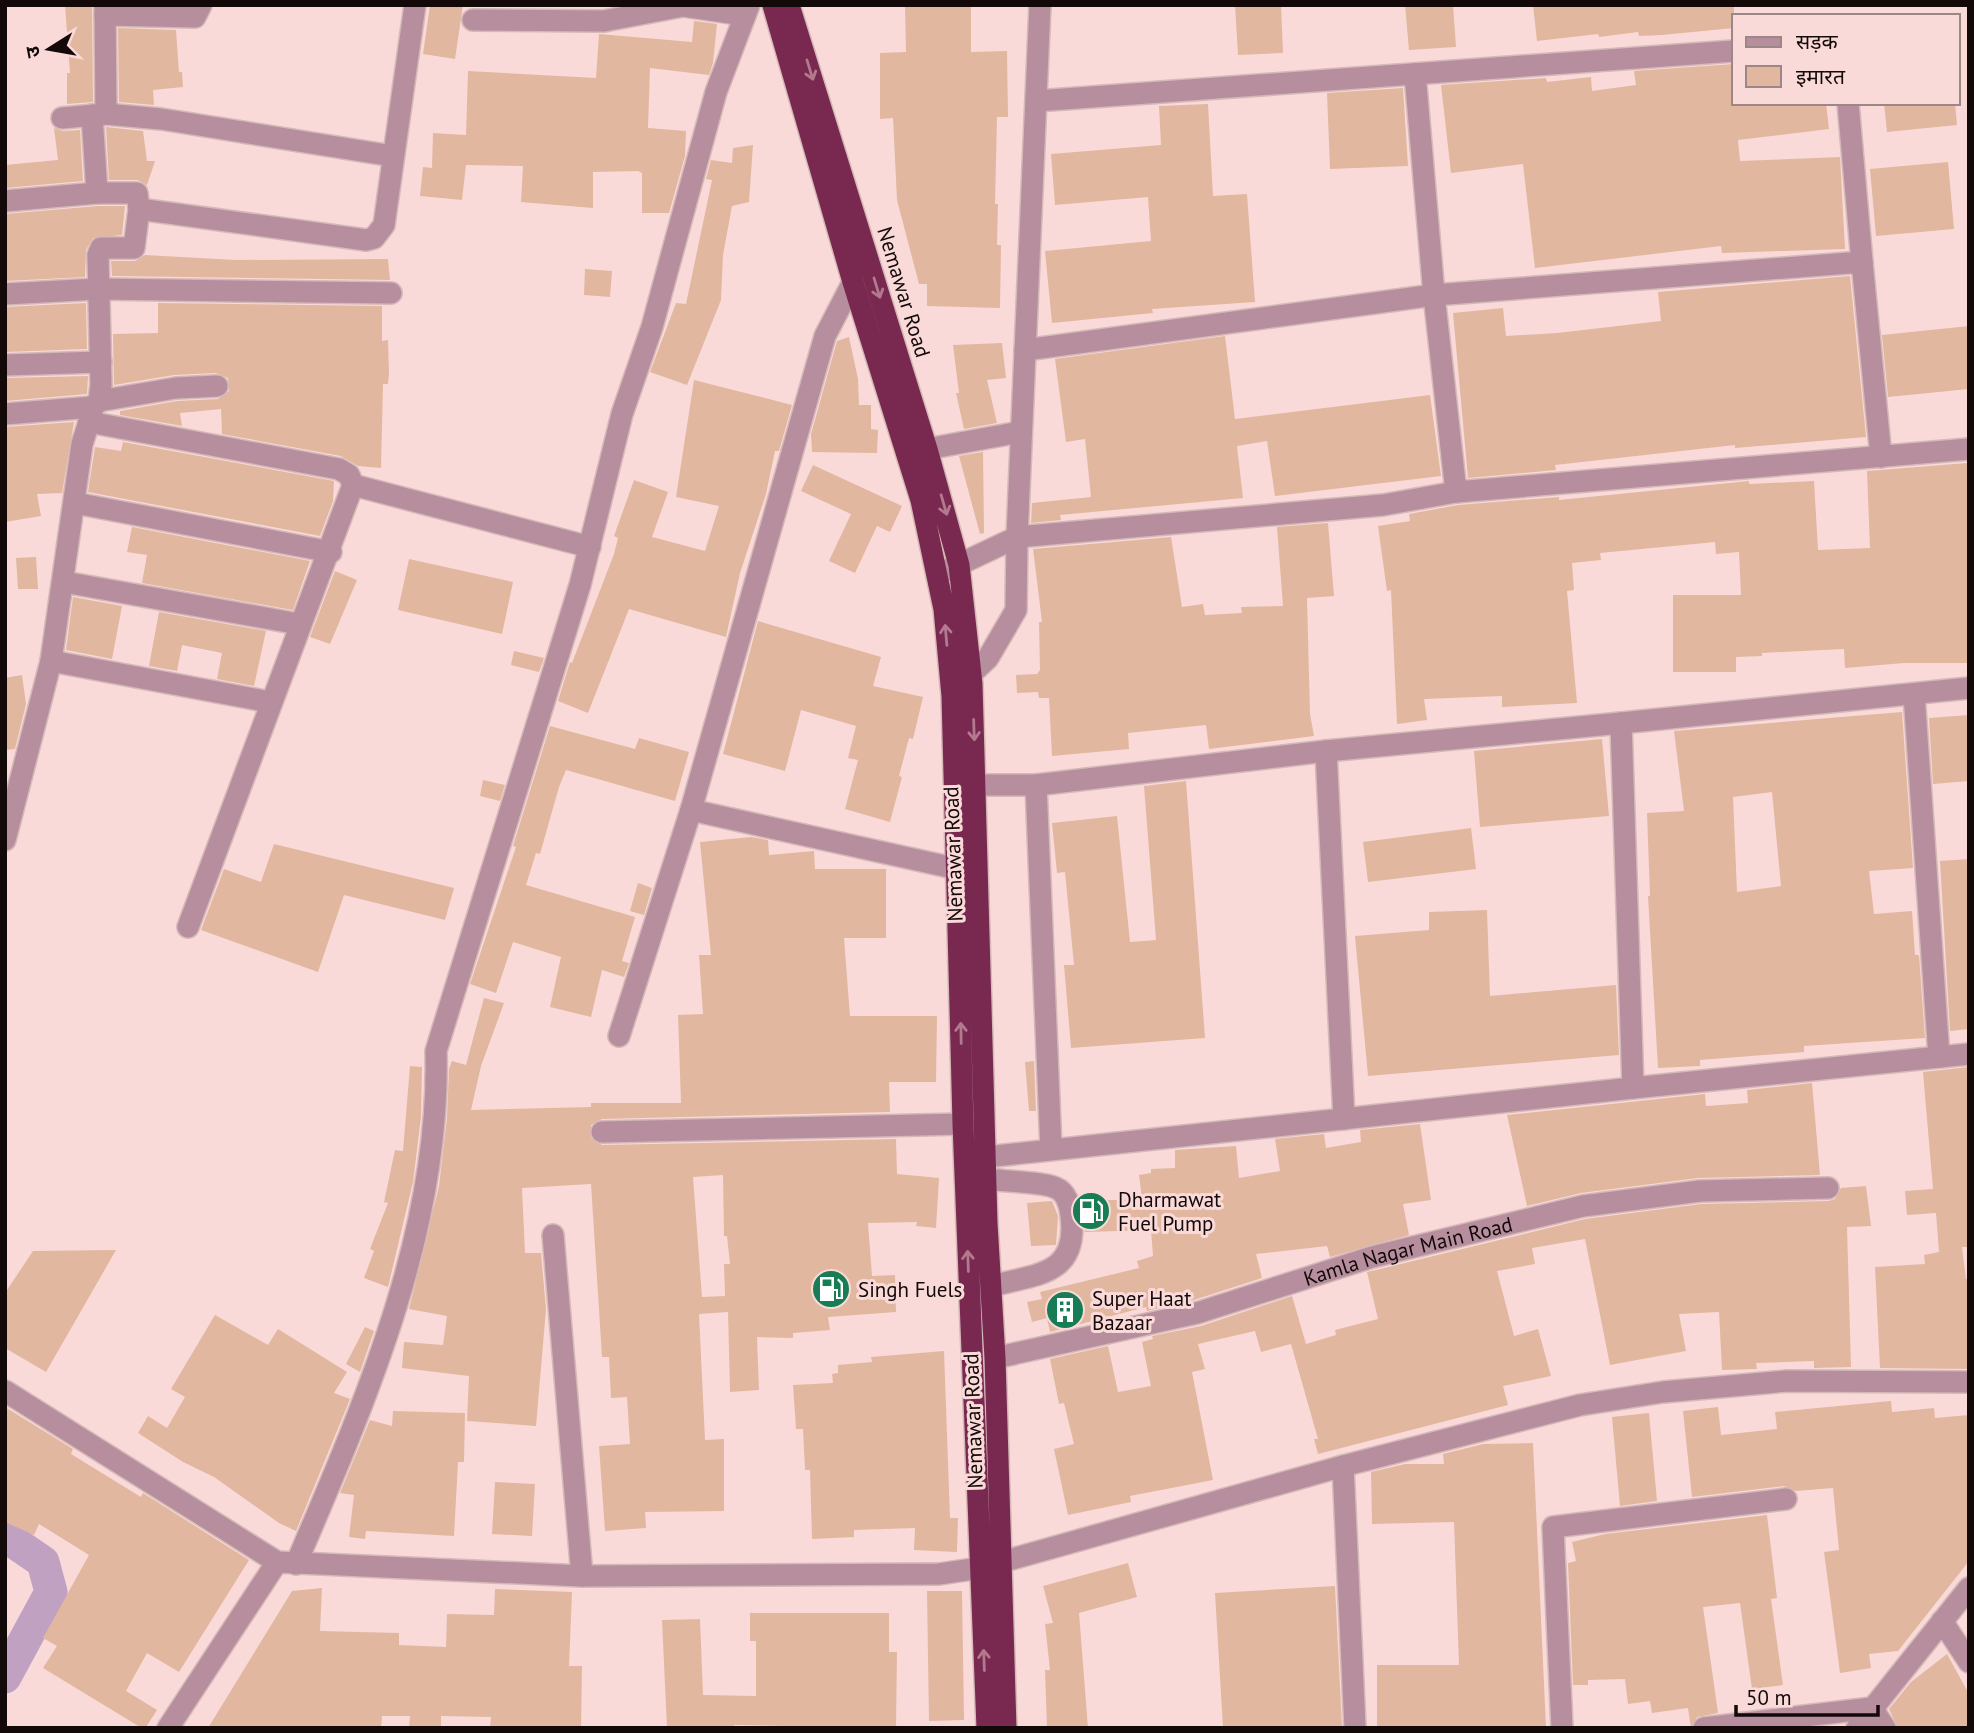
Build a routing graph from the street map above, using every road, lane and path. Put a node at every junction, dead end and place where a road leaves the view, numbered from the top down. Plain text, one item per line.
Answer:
1 (201, 5) edge
2 (415, 5) edge
3 (773, 5) edge
4 (789, 5) edge
5 (1040, 5) edge
6 (105, 10) edge
7 (746, 10) edge
8 (473, 20) dead end
9 (1732, 51) edge
10 (1415, 75) junction
11 (1036, 101) junction
12 (1848, 105) edge
13 (99, 115) junction
14 (62, 118) dead end
15 (393, 156) junction
16 (97, 193) junction
17 (5, 201) edge
18 (139, 209) junction
19 (1862, 262) junction
20 (853, 282) junction
21 (98, 289) junction
22 (391, 293) dead end
23 (5, 294) edge
24 (1434, 295) junction
25 (1026, 350) junction
26 (100, 362) junction
27 (5, 366) edge
28 (217, 386) dead end
29 (94, 410) junction
30 (5, 414) edge
31 (1020, 432) junction
32 (928, 449) junction
33 (1969, 449) edge
34 (1881, 457) junction
35 (353, 485) junction
36 (1457, 492) junction
37 (75, 503) junction
38 (1017, 537) junction
39 (590, 547) junction
40 (331, 552) junction
41 (959, 565) junction
42 (937, 575) junction
43 (64, 582) junction
44 (299, 624) junction
45 (51, 661) junction
46 (960, 675) junction
47 (1969, 688) edge
48 (1913, 694) junction
49 (270, 702) junction
50 (1620, 723) junction
51 (1326, 751) junction
52 (27, 757) junction
53 (5, 758) edge
54 (1036, 785) junction
55 (965, 786) junction
56 (691, 810) junction
57 (5, 841) edge
58 (958, 869) junction
59 (188, 927) dead end
60 (620, 1036) dead end
61 (1969, 1054) edge
62 (1939, 1057) junction
63 (1633, 1088) junction
64 (1344, 1119) junction
65 (963, 1124) junction
66 (602, 1132) dead end
67 (1051, 1149) junction
68 (975, 1157) junction
69 (986, 1179) junction
70 (1829, 1188) dead end
71 (553, 1235) dead end
72 (991, 1286) junction
73 (995, 1358) junction
74 (1969, 1382) edge
75 (5, 1391) edge
76 (1343, 1466) junction
77 (1786, 1499) dead end
78 (1002, 1561) junction
79 (286, 1563) junction
80 (981, 1568) junction
81 (583, 1576) junction
82 (1969, 1588) edge
83 (1942, 1621) junction
84 (1969, 1662) edge
85 (1872, 1709) junction
86 (168, 1728) edge
87 (987, 1728) edge
88 (1006, 1728) edge
89 (1356, 1728) edge
90 (1562, 1728) edge
91 (1704, 1728) edge
92 (1857, 1728) edge
93 (1885, 1728) edge

1 - 6 street
2 - 15 street
3 - 20 highway, Nemawar Road
4 -> 32 highway, Nemawar Road
5 - 11 street
6 - 13 street
7 - 8 street
7 - 39 street
9 - 10 street
10 - 11 street
10 - 24 street
11 - 25 street
12 - 19 street
13 - 14 street
13 - 15 street
13 - 16 street
15 - 18 street
16 - 17 street
16 - 18 street
18 - 21 street
19 - 24 street
19 - 34 street
20 - 42 highway, Nemawar Road
20 - 56 street
21 - 22 street
21 - 23 street
21 - 26 street
24 - 25 street
24 - 36 street
25 - 31 street
26 - 27 street
26 - 29 street
28 - 29 street
29 - 30 street
29 - 35 street
29 - 37 street
31 - 32 street
31 - 38 street
32 -> 41 highway, Nemawar Road
33 - 34 street
34 - 36 street
35 - 39 street
35 - 40 street
36 - 38 street
37 - 40 street
37 - 43 street
38 - 41 street
38 - 46 street
39 - 79 street
40 - 44 street
41 - 42 street
41 - 46 highway, Nemawar Road
46 -> 42 highway, Nemawar Road
43 - 44 street
43 - 45 street
44 - 49 street
45 - 49 street
45 - 52 street
46 - 55 highway, Nemawar Road
47 - 48 street
48 - 50 street
48 - 62 street
49 - 59 street
50 - 51 street
50 - 63 street
51 - 54 street
51 - 64 street
52 - 53 street
52 - 57 street
54 - 55 street
54 - 67 street
55 - 58 highway, Nemawar Road
55 - 68 highway, Nemawar Road
56 - 58 street
56 - 60 street
65 -> 58 highway, Nemawar Road
61 - 62 street
62 - 63 street
63 - 64 street
64 - 67 street
65 - 66 street
65 - 68 highway, Nemawar Road
67 - 68 street
68 - 69 highway, Nemawar Road
80 -> 68 highway, Nemawar Road
69 - 72 highway, Nemawar Road
69 - 72 street
70 - 73 street, Kamla Nagar Main Road
71 - 81 street
72 - 73 highway, Nemawar Road
73 - 78 highway, Nemawar Road
74 - 76 street
75 - 79 street
76 - 78 street
76 - 89 street
77 - 90 street
78 - 80 street
78 - 88 highway, Nemawar Road
79 - 81 street
79 - 86 street
80 - 81 street
87 -> 80 highway, Nemawar Road
82 - 83 street
83 - 84 street
83 - 85 street
85 - 91 street
85 - 92 street
85 - 93 street

